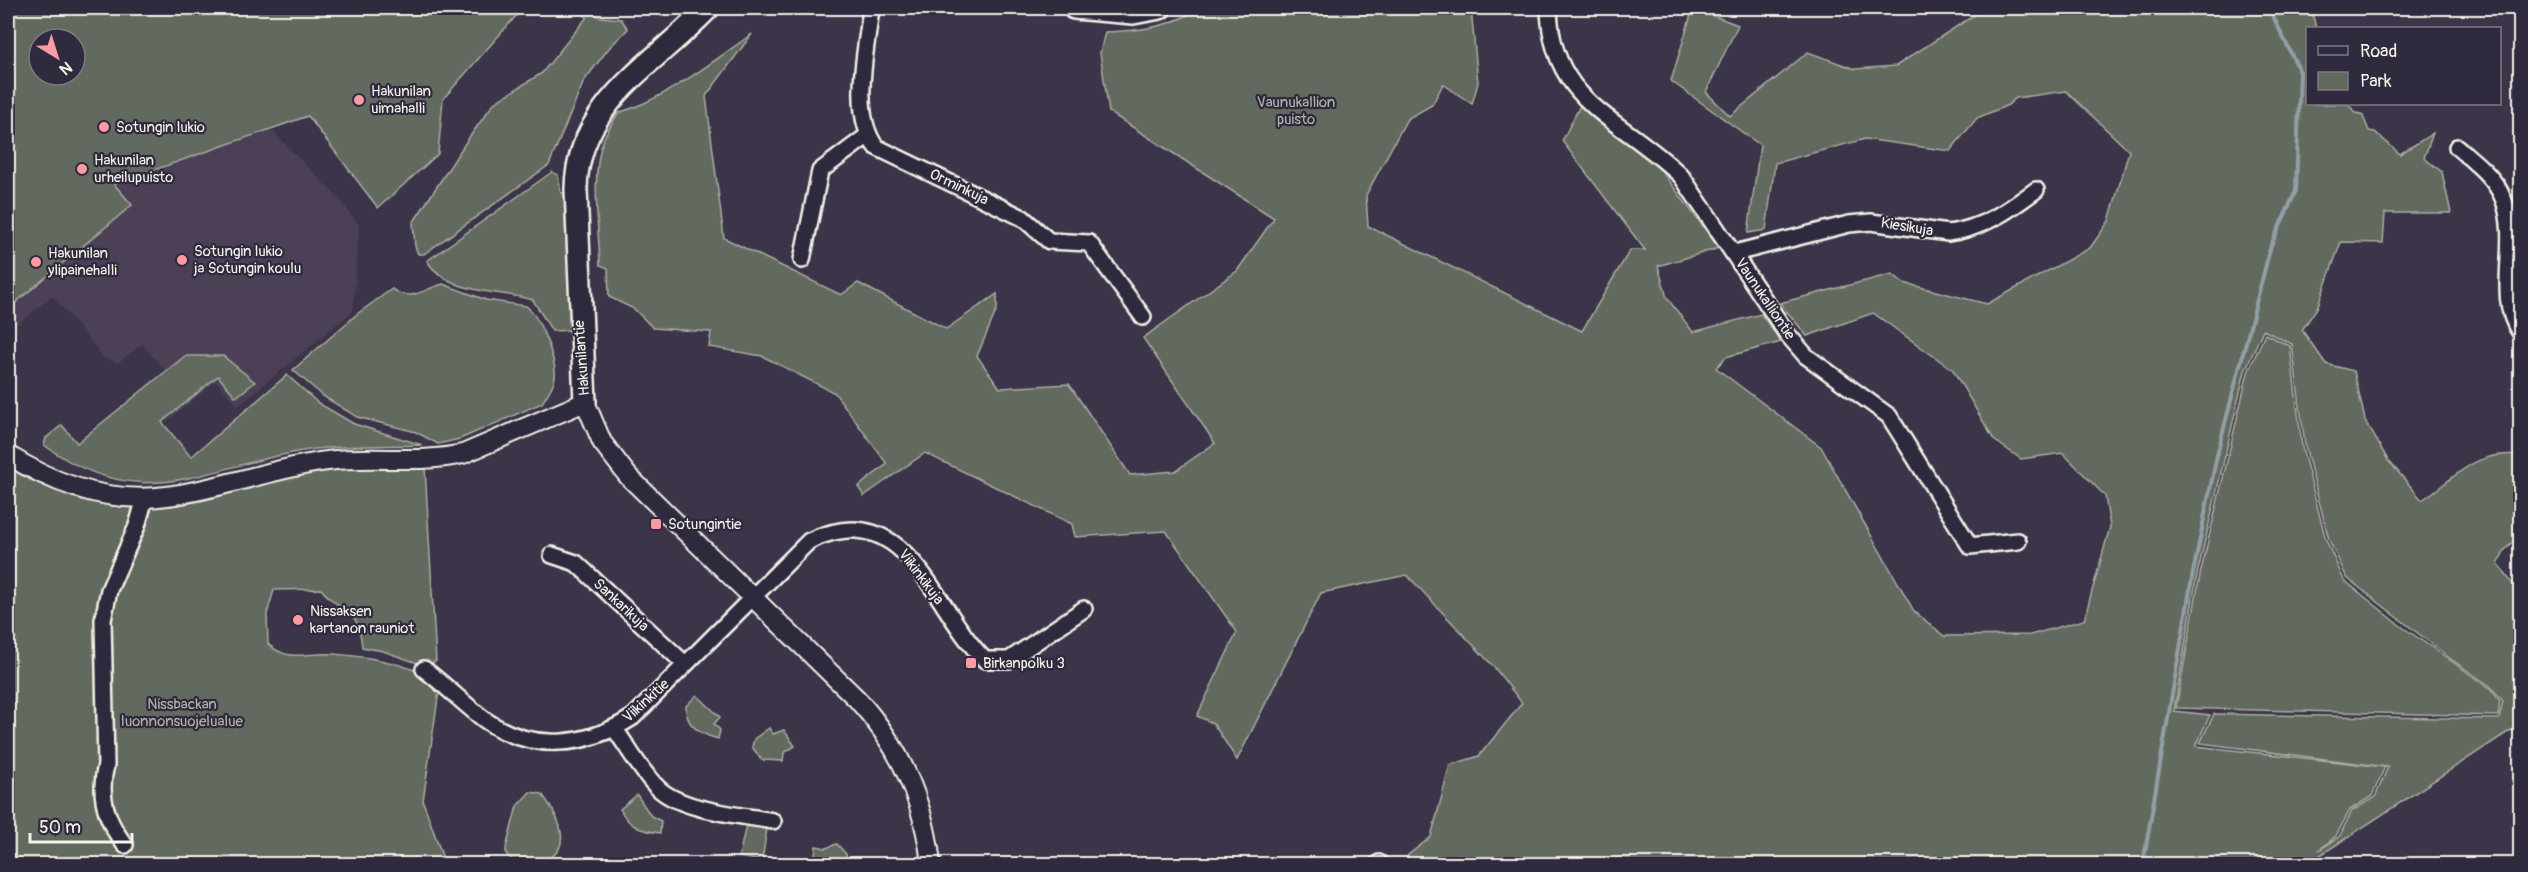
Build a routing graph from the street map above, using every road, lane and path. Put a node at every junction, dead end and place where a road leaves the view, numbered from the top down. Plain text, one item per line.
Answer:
1 (723, 8) edge
2 (871, 8) edge
3 (1074, 8) edge
4 (1160, 8) edge
5 (1549, 8) edge
6 (702, 15) edge
7 (867, 136) junction
8 (2457, 147) dead end
9 (2036, 190) dead end
10 (1735, 253) junction
11 (802, 260) dead end
12 (1143, 317) dead end
13 (2520, 332) edge
14 (585, 402) junction
15 (8, 455) edge
16 (145, 498) junction
17 (2018, 541) dead end
18 (552, 555) dead end
19 (752, 596) junction
20 (1084, 609) dead end
21 (685, 664) junction
22 (424, 669) dead end
23 (614, 728) junction
24 (773, 821) dead end
25 (125, 845) dead end
26 (931, 864) edge

1 - 6 main road, Hakunilantie
2 - 7 street
3 - 4 main road
5 - 10 street, Vaunukalliontie
6 - 14 main road, Hakunilantie
7 - 11 street
7 - 12 street, Orminkuja
8 - 13 street
9 - 10 street, Kiesikuja
10 - 17 street, Vaunukalliontie
14 - 16 street
14 - 19 street, Hakunilantie
15 - 16 street
16 - 25 street
18 - 21 street, Sankarikuja
19 - 20 street, Viikinkikuja
19 - 21 street, Viikinkitie
19 - 26 street, Hakunilantie
21 - 23 street, Viikinkitie
22 - 23 street, Viikinkitie
23 - 24 street

